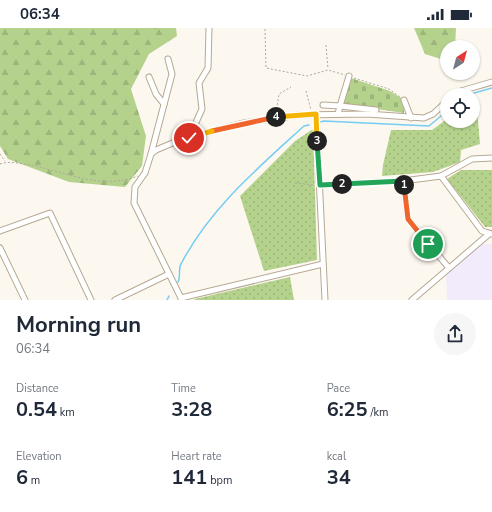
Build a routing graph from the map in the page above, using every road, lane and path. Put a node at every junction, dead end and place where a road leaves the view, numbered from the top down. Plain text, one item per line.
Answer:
1 (154, 28) edge
2 (209, 28) edge
3 (265, 28) edge
4 (157, 29) edge
5 (326, 45) dead end
6 (168, 58) dead end
7 (328, 70) junction
8 (349, 76) junction
9 (149, 77) dead end
10 (492, 82) edge
11 (291, 87) dead end
12 (471, 88) edge
13 (306, 91) dead end
14 (404, 100) joint
15 (164, 104) junction
16 (323, 105) dead end
17 (340, 106) junction
18 (440, 107) edge
19 (376, 110) dead end
20 (314, 114) junction
21 (338, 114) junction
22 (275, 118) junction
23 (411, 118) junction
24 (189, 138) junction
25 (0, 154) edge
26 (151, 154) junction
27 (492, 158) edge
28 (5, 162) junction
29 (0, 164) edge
30 (145, 173) junction
31 (441, 176) junction
32 (403, 181) junction
33 (295, 183) dead end
34 (320, 185) junction
35 (0, 231) edge
36 (491, 234) edge
37 (0, 248) edge
38 (323, 264) junction
39 (449, 268) junction
40 (169, 274) junction
41 (182, 299) edge
42 (25, 300) edge
43 (91, 300) edge
44 (115, 300) edge
45 (325, 300) edge
46 (412, 300) edge

1 - 4 path
2 - 24 street
3 - 7 path
5 - 7 path
6 - 15 street
7 - 8 path
8 - 14 path
8 - 17 street
9 - 15 street
10 - 12 street
11 - 22 path
13 - 20 path
14 - 23 street
15 - 26 street
16 - 17 street
17 - 19 street
17 - 21 street
18 - 23 street
20 - 21 street
20 - 22 street
20 - 34 street
21 - 23 street
22 - 24 street
24 - 26 street
25 - 28 path
26 - 30 street
27 - 31 street
28 - 29 path
28 - 30 path
30 - 40 street
31 - 32 street
31 - 36 street
32 - 34 street
32 - 39 street
33 - 34 path
34 - 38 street
35 - 43 street
36 - 39 street
37 - 42 street
38 - 41 street
38 - 45 street
39 - 46 street
40 - 41 street
40 - 44 street

